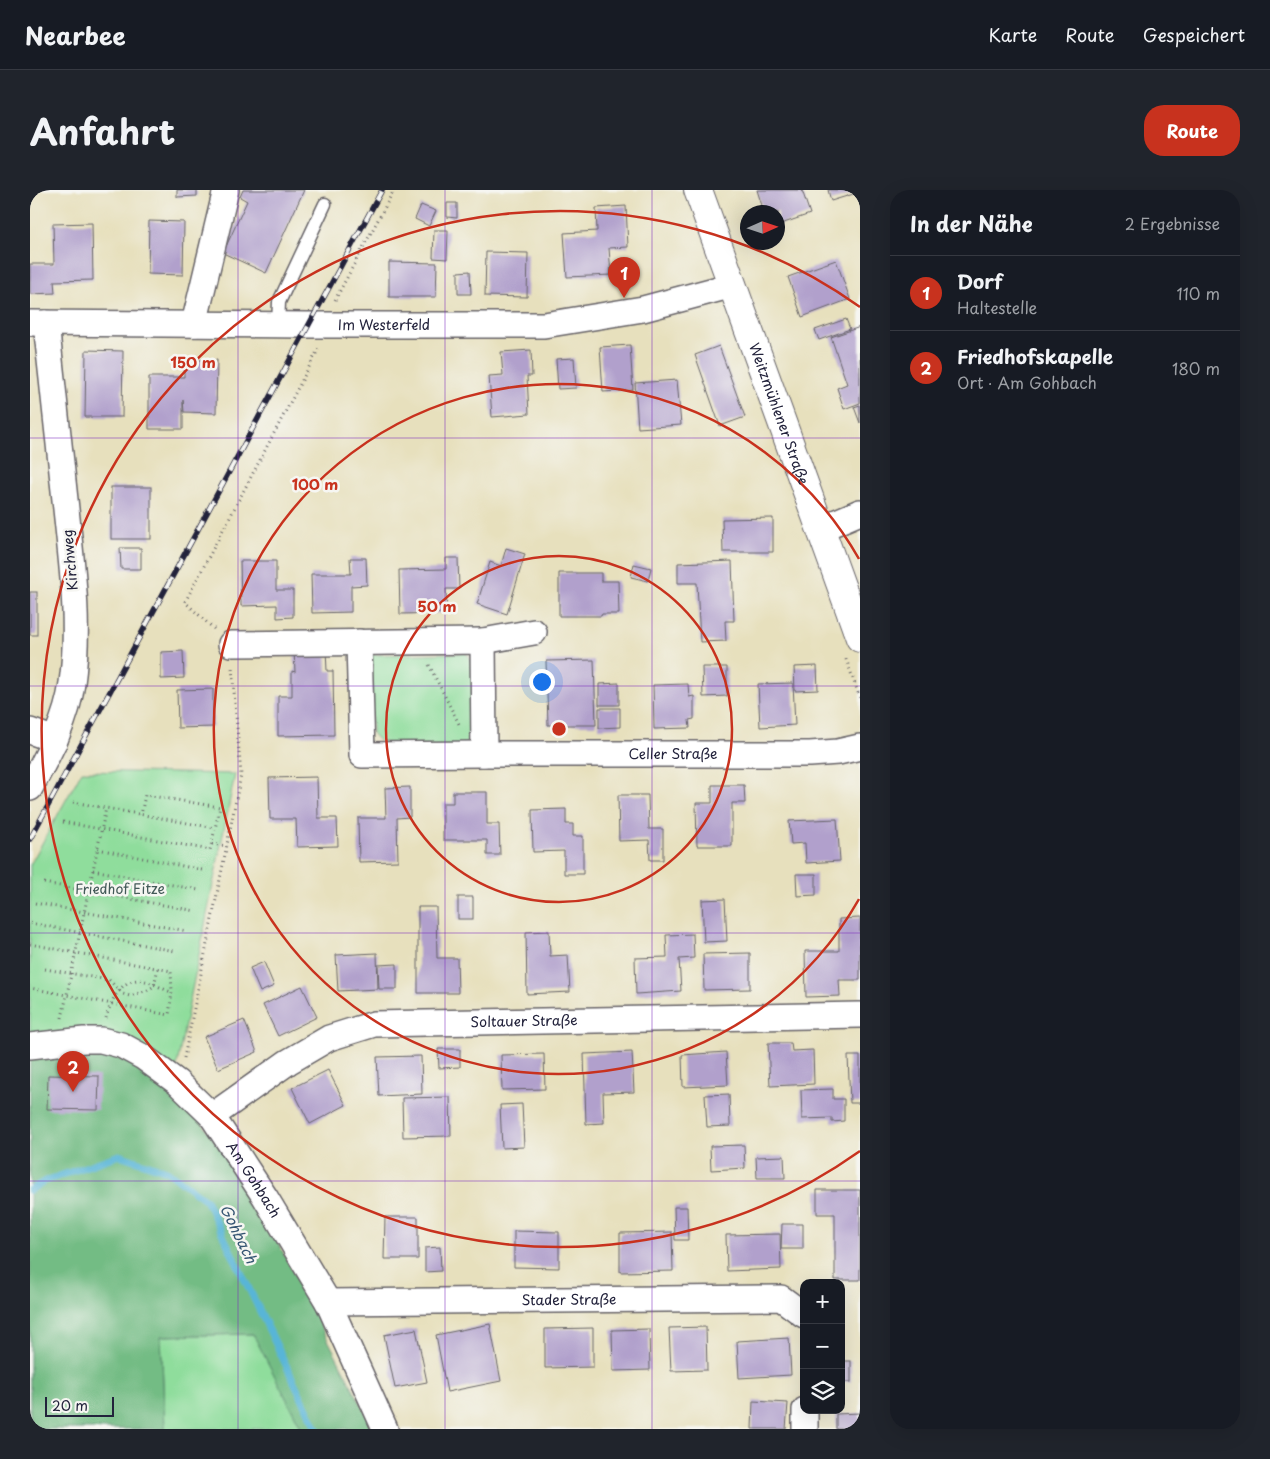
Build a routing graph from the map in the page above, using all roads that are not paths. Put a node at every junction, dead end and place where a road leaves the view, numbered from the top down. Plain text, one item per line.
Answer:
1 (226, 190) edge
2 (698, 190) edge
3 (325, 204) dead end
4 (733, 285) junction
5 (38, 323) edge
6 (194, 324) junction
7 (278, 325) junction
8 (860, 512) edge
9 (820, 529) junction
10 (534, 632) dead end
11 (860, 638) edge
12 (483, 640) junction
13 (359, 642) junction
14 (231, 644) road end
15 (30, 731) edge
16 (55, 740) junction
17 (860, 748) edge
18 (479, 754) junction
19 (30, 788) edge
20 (860, 1015) edge
21 (30, 1046) edge
22 (212, 1116) junction
23 (328, 1302) junction
24 (800, 1312) edge
25 (805, 1414) edge
26 (385, 1429) edge
27 (805, 1429) edge

1 - 6 street
2 - 4 street, Weitzmühlener Straße
3 - 7 lane
4 - 7 street, Im Westerfeld
4 - 9 street, Weitzmühlener Straße
5 - 6 street, Im Westerfeld
5 - 16 street, Kirchweg
6 - 7 street, Im Westerfeld
8 - 9 street
9 - 11 street, Weitzmühlener Straße
10 - 12 street
12 - 13 street
12 - 18 street
13 - 14 street
13 - 18 street, Celler Straße
15 - 16 street
16 - 19 street, Kirchweg
17 - 18 street, Celler Straße
20 - 22 street, Soltauer Straße
21 - 22 street, Am Gohbach
22 - 23 street, Am Gohbach
23 - 24 street, Stader Straße
23 - 26 street, Am Gohbach
25 - 27 street

